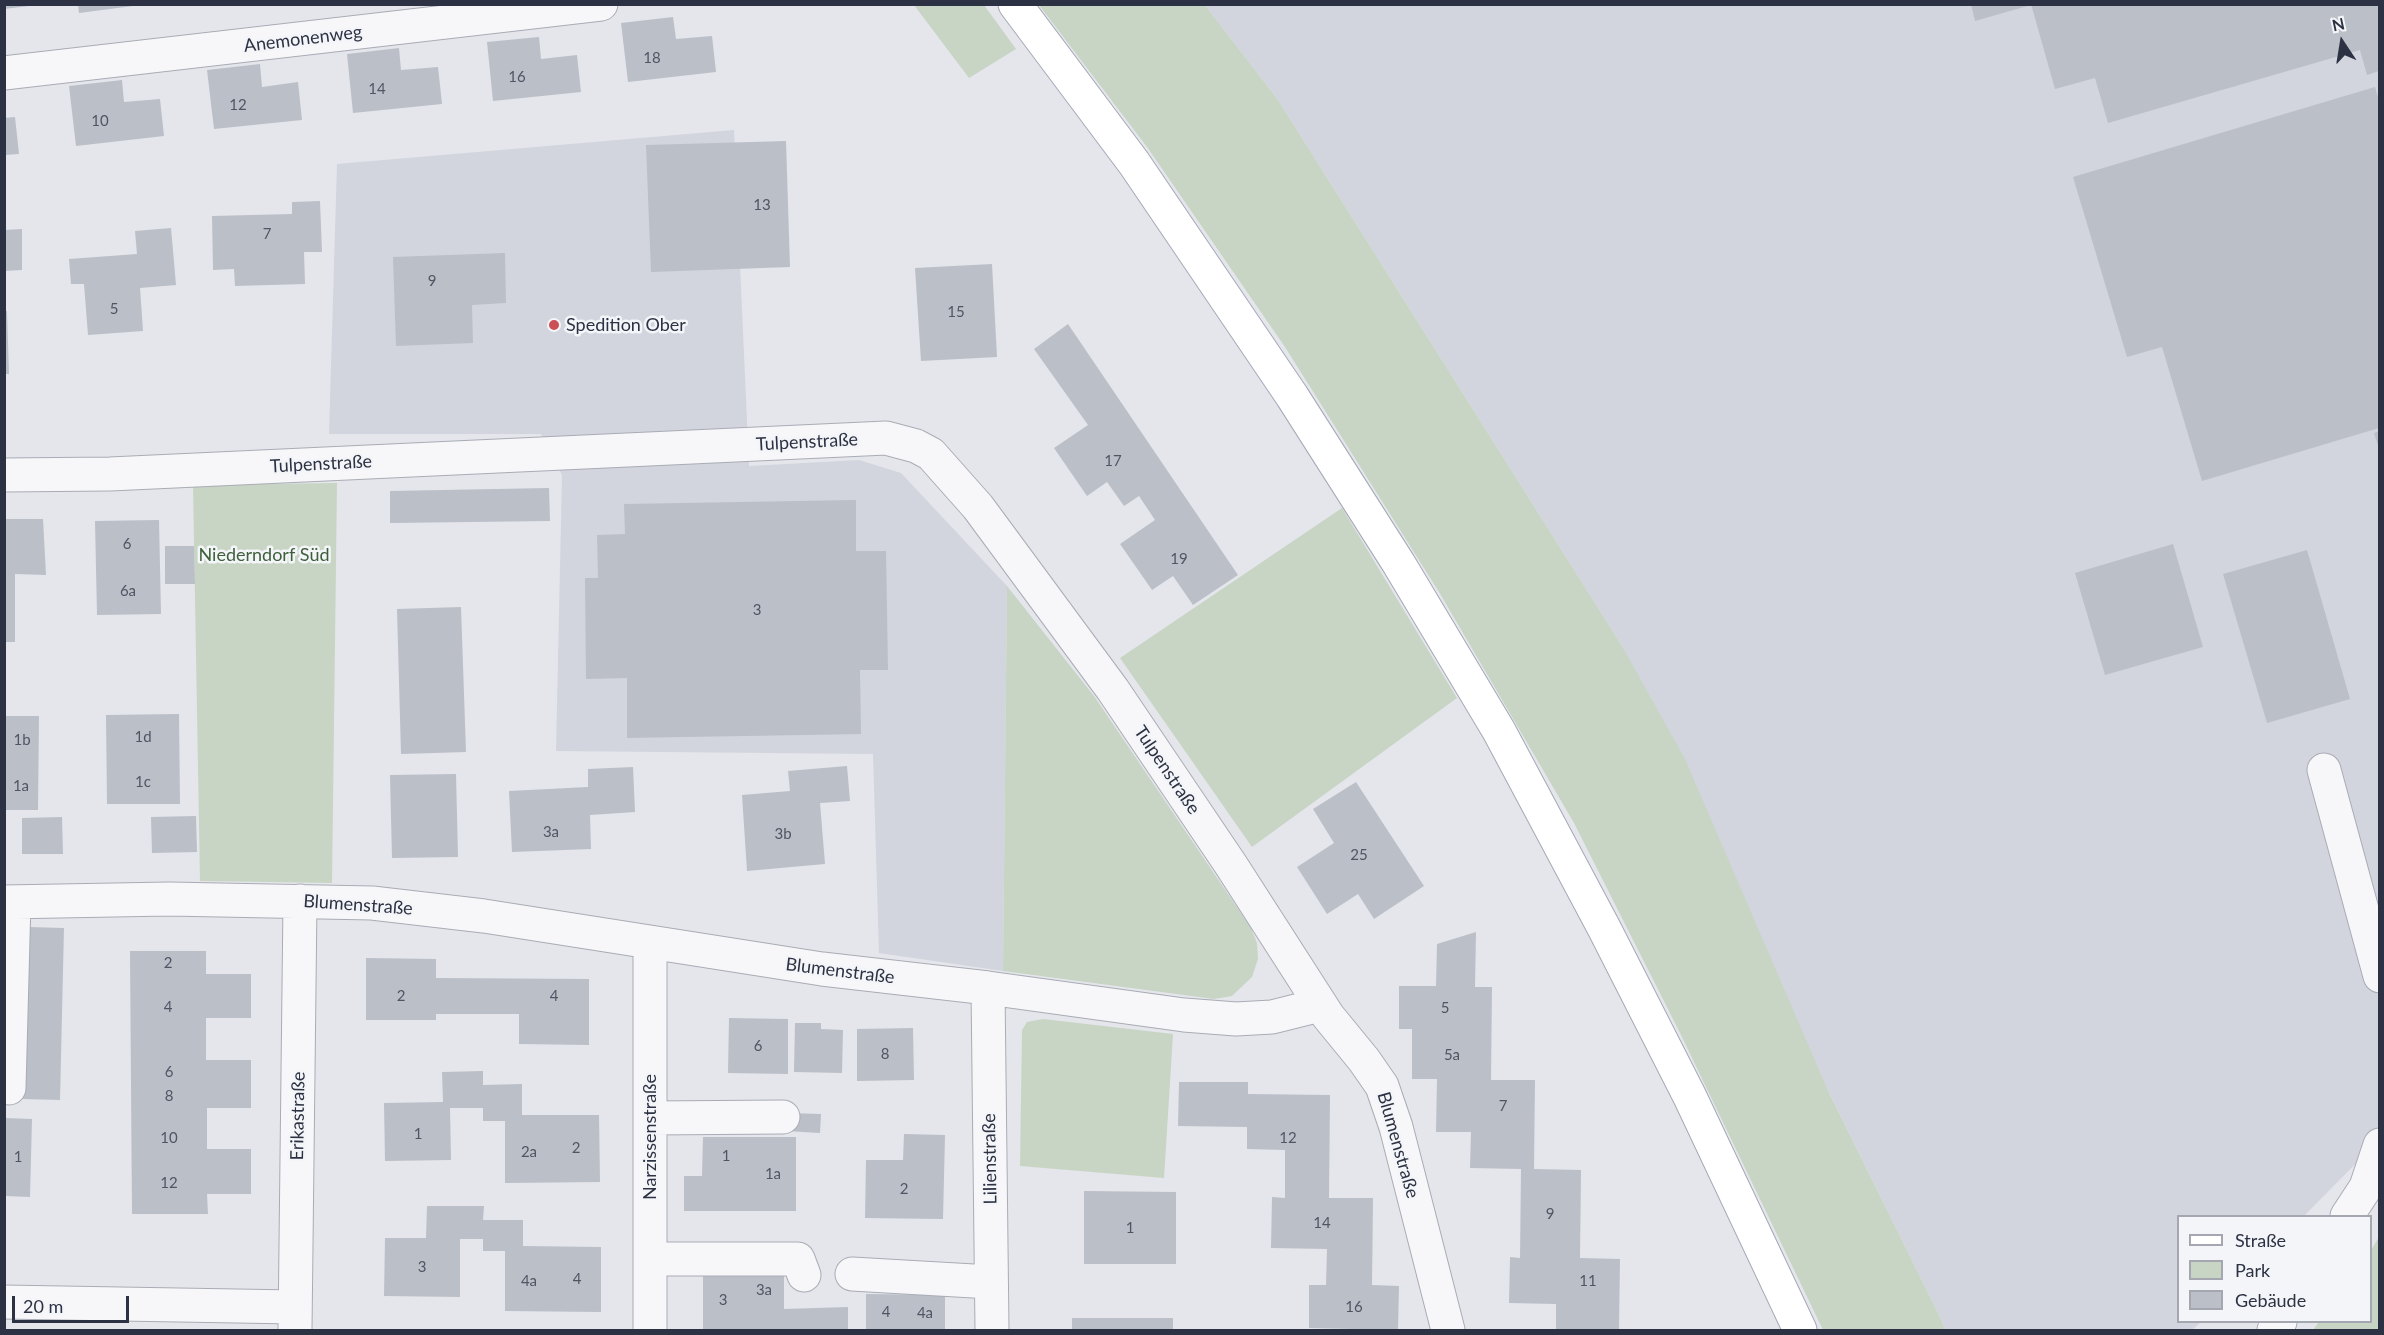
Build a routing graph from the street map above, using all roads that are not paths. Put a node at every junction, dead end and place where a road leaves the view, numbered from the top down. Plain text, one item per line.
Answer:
1 (601, 4) edge
2 (1015, 4) edge
3 (4, 73) edge
4 (4, 475) edge
5 (2324, 770) dead end
6 (300, 901) junction
7 (9, 902) edge
8 (650, 944) junction
9 (2379, 976) edge
10 (988, 988) junction
11 (1320, 1005) junction
12 (9, 1089) dead end
13 (783, 1117) dead end
14 (650, 1118) junction
15 (2379, 1145) edge
16 (2373, 1183) edge
17 (2348, 1215) edge
18 (650, 1259) junction
19 (852, 1274) dead end
20 (804, 1275) dead end
21 (991, 1282) junction
22 (4, 1302) edge
23 (295, 1319) edge
24 (650, 1330) edge
25 (992, 1330) edge
26 (1448, 1330) edge
27 (1800, 1330) edge

1 - 3 street, Anemonenweg
2 - 27 main road
4 - 11 street, Tulpenstraße
5 - 9 street
6 - 7 street, Blumenstraße
6 - 8 street, Blumenstraße
6 - 23 street, Erikastraße
7 - 12 street
8 - 10 street, Blumenstraße
8 - 14 street, Narzissenstraße
10 - 11 street, Blumenstraße
10 - 21 street, Lilienstraße
11 - 26 street, Blumenstraße
13 - 14 street
14 - 18 street, Narzissenstraße
15 - 16 street
16 - 17 street
18 - 20 street
18 - 24 street, Narzissenstraße
19 - 21 street
21 - 25 street, Lilienstraße
22 - 23 street

